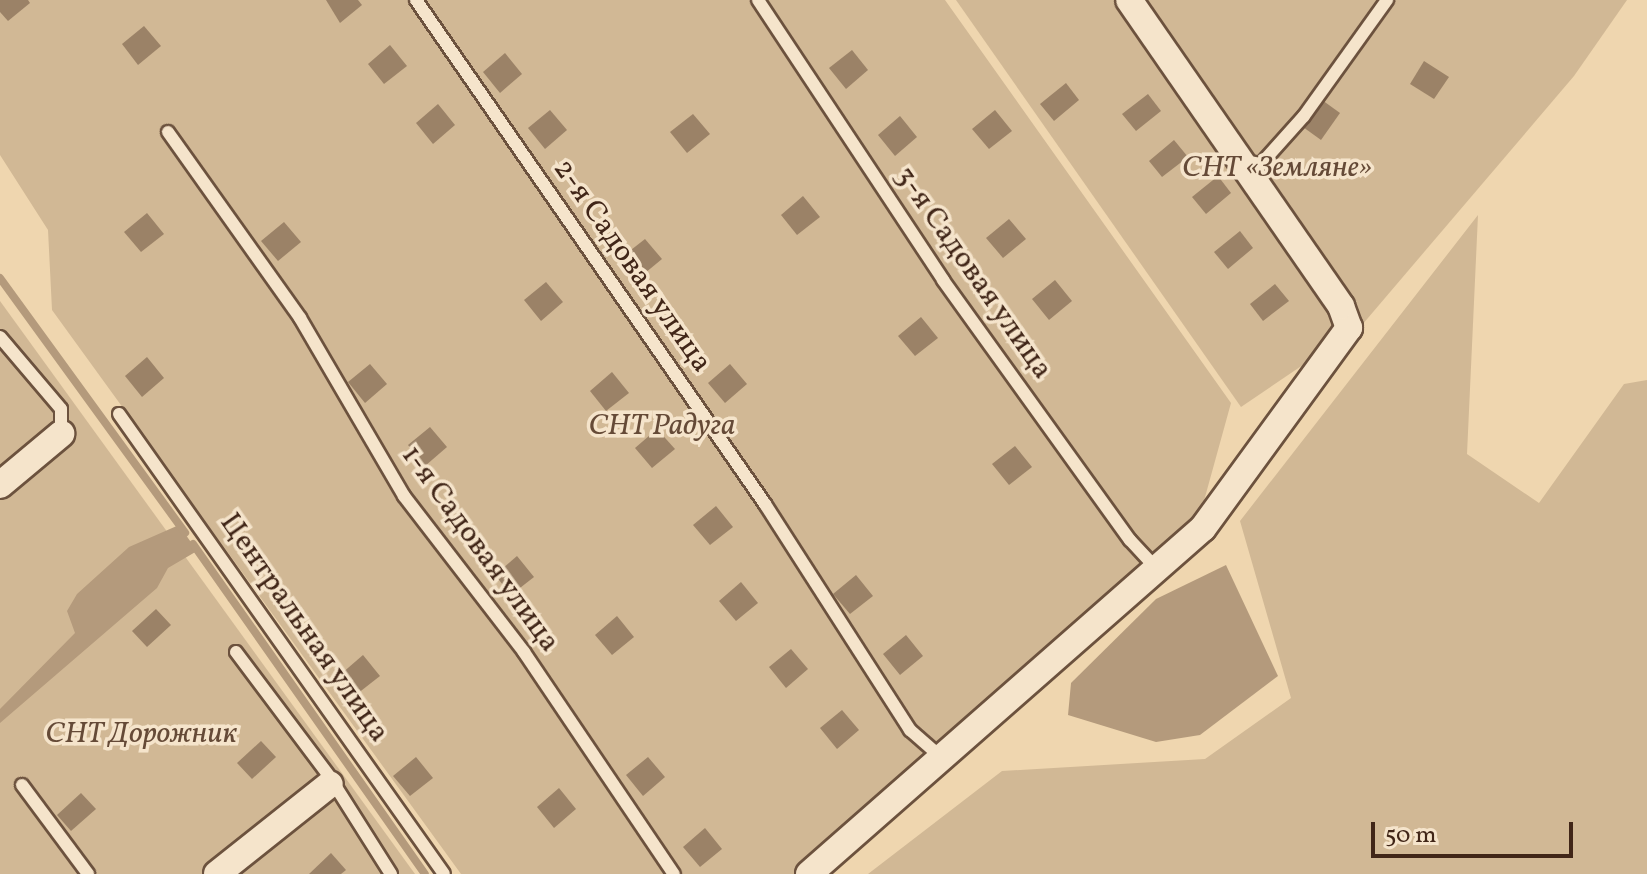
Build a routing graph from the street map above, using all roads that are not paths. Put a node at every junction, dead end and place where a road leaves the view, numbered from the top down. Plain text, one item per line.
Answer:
1 (416, 0) edge
2 (758, 0) edge
3 (1129, 0) edge
4 (1387, 0) edge
5 (168, 132) dead end
6 (1241, 161) junction
7 (0, 337) edge
8 (119, 414) dead end
9 (61, 434) joint
10 (0, 485) edge
11 (1156, 568) junction
12 (236, 652) dead end
13 (941, 757) junction
14 (330, 784) junction
15 (22, 785) dead end
16 (88, 874) edge
17 (217, 874) edge
18 (391, 874) edge
19 (444, 874) edge
20 (674, 874) edge
21 (809, 874) edge

1 - 13 lane, 2-я Садовая улица
2 - 11 lane, 3-я Садовая улица
3 - 6 street
4 - 6 lane
5 - 20 lane, 1-я Садовая улица
6 - 11 street
7 - 9 lane
8 - 19 lane, Центральная улица
9 - 10 street
11 - 13 street
12 - 14 lane
13 - 21 street
14 - 17 street
14 - 18 lane
15 - 16 lane

